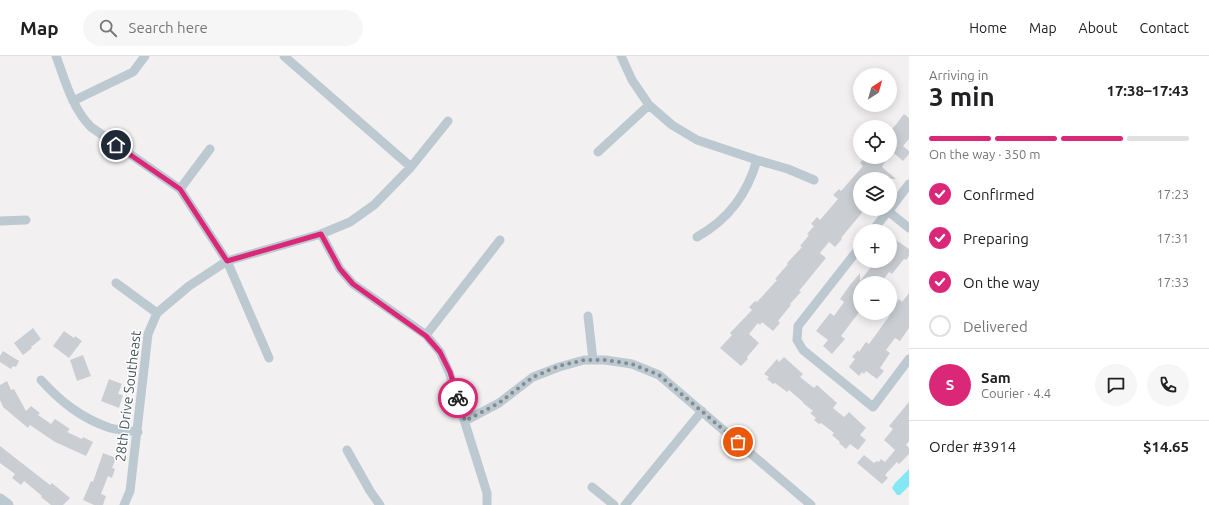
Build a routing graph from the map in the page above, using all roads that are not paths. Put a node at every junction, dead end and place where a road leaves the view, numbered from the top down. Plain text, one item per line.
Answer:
1 (56, 56) edge
2 (145, 56) edge
3 (284, 56) edge
4 (620, 56) edge
5 (73, 101) junction
6 (649, 105) junction
7 (448, 121) dead end
8 (210, 149) dead end
9 (598, 152) dead end
10 (758, 160) junction
11 (411, 167) junction
12 (814, 180) dead end
13 (909, 184) edge
14 (180, 189) junction
15 (897, 199) edge
16 (884, 216) edge
17 (896, 216) edge
18 (26, 220) dead end
19 (0, 221) edge
20 (877, 224) edge
21 (909, 228) edge
22 (321, 234) junction
23 (698, 237) dead end
24 (500, 240) dead end
25 (853, 256) edge
26 (227, 261) junction
27 (116, 282) dead end
28 (157, 313) junction
29 (588, 316) dead end
30 (426, 336) junction
31 (269, 358) dead end
32 (909, 359) edge
33 (593, 360) junction
34 (41, 380) dead end
35 (702, 411) junction
36 (465, 421) junction
37 (138, 432) junction
38 (347, 450) dead end
39 (592, 487) dead end
40 (0, 499) edge
41 (8, 505) edge
42 (124, 505) edge
43 (380, 505) edge
44 (488, 505) edge
45 (614, 505) edge
46 (625, 505) edge
47 (811, 505) edge

1 - 5 street
2 - 5 street
3 - 11 street
4 - 6 street
5 - 14 street
6 - 9 street
6 - 10 street
7 - 11 street, 28th Drive Southeast
8 - 14 street
10 - 12 street
10 - 23 street
11 - 22 street, 28th Drive Southeast
13 - 15 street
14 - 26 street
16 - 20 street
17 - 21 street
18 - 19 street
22 - 26 street, 28th Drive Southeast
22 - 30 street
24 - 30 street
25 - 32 street
26 - 28 street, 28th Drive Southeast
26 - 31 street
27 - 28 street
28 - 37 street, 28th Drive Southeast
29 - 33 street
30 - 36 street
33 - 35 street
33 - 36 street
34 - 37 street
35 - 46 street
35 - 47 street
36 - 44 street
37 - 42 street, 28th Drive Southeast
38 - 43 street
39 - 45 street
40 - 41 street

